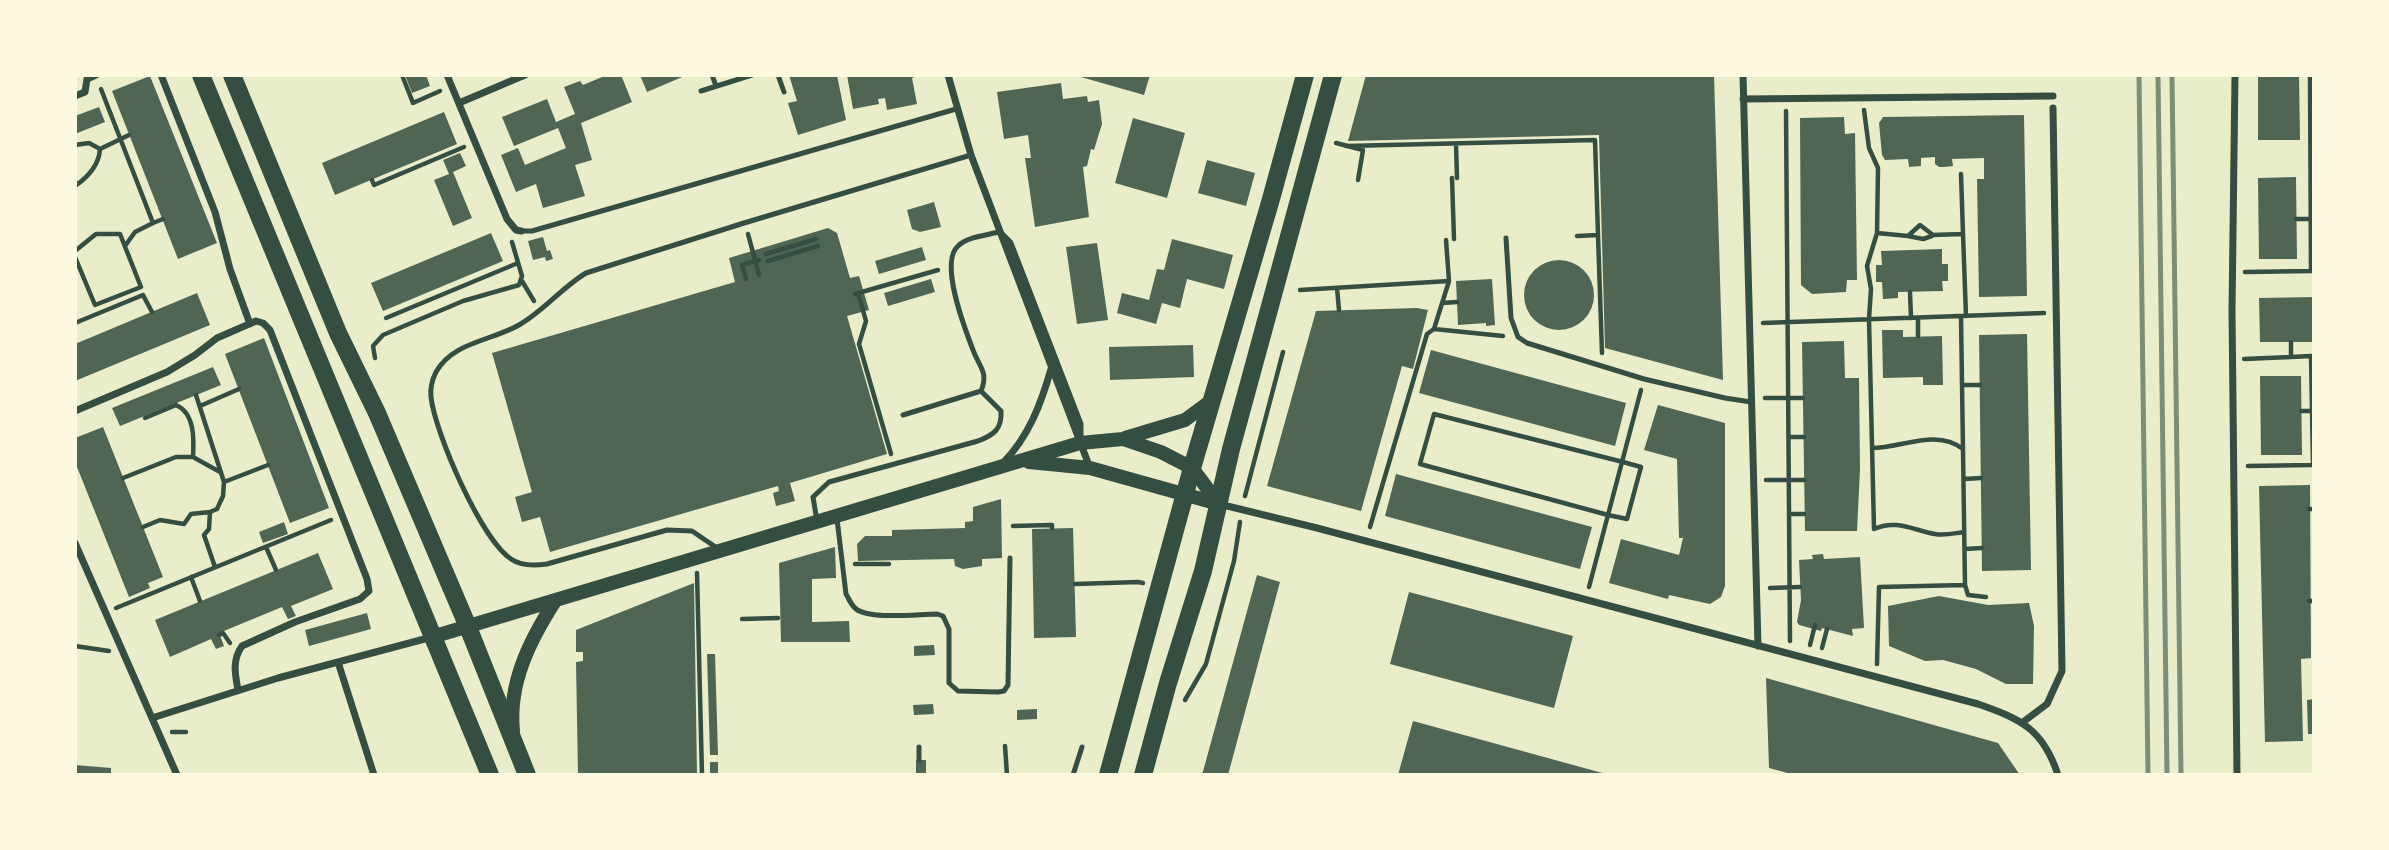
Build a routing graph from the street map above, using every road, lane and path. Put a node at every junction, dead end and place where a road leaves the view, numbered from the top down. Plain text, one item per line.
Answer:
1 (96, 75) edge
2 (161, 75) edge
3 (201, 75) edge
4 (232, 75) edge
5 (402, 75) edge
6 (447, 75) edge
7 (526, 75) edge
8 (712, 75) edge
9 (752, 75) edge
10 (778, 75) edge
11 (948, 75) edge
12 (1305, 75) edge
13 (1333, 75) edge
14 (1743, 75) edge
15 (2235, 75) edge
16 (2310, 75) edge
17 (452, 86) junction
18 (716, 86) junction
19 (701, 91) dead end
20 (784, 92) dead end
21 (75, 96) edge
22 (2053, 96) dead end
23 (1785, 98) junction
24 (1863, 98) junction
25 (1743, 99) junction
26 (459, 103) junction
27 (2053, 108) dead end
28 (956, 109) junction
29 (130, 135) dead end
30 (120, 138) junction
31 (475, 142) junction
32 (1336, 144) dead end
33 (1456, 144) junction
34 (75, 145) edge
35 (1346, 146) junction
36 (100, 149) junction
37 (971, 155) junction
38 (1961, 174) dead end
39 (372, 180) dead end
40 (1358, 180) dead end
41 (75, 186) edge
42 (163, 219) dead end
43 (2296, 219) dead end
44 (2310, 219) junction
45 (153, 223) junction
46 (744, 223) junction
47 (521, 231) joint
48 (999, 232) junction
49 (1599, 233) junction
50 (1877, 233) junction
51 (1963, 234) junction
52 (1933, 235) junction
53 (1577, 236) dead end
54 (1908, 236) junction
55 (1506, 238) dead end
56 (816, 239) dead end
57 (1454, 239) dead end
58 (1446, 240) dead end
59 (125, 246) junction
60 (818, 246) dead end
61 (75, 251) edge
62 (766, 254) dead end
63 (75, 257) edge
64 (759, 260) dead end
65 (768, 261) dead end
66 (518, 263) dead end
67 (950, 267) junction
68 (481, 270) dead end
69 (2312, 270) edge
70 (2253, 272) dead end
71 (759, 275) dead end
72 (484, 277) junction
73 (747, 279) dead end
74 (522, 281) dead end
75 (1448, 281) junction
76 (1337, 288) junction
77 (1300, 290) dead end
78 (1910, 292) dead end
79 (421, 295) dead end
80 (424, 302) junction
81 (1457, 302) dead end
82 (102, 303) junction
83 (1442, 303) junction
84 (541, 310) junction
85 (1339, 310) dead end
86 (105, 311) junction
87 (152, 312) dead end
88 (2056, 313) junction
89 (1964, 316) junction
90 (386, 318) dead end
91 (1911, 318) junction
92 (1918, 318) junction
93 (1869, 319) junction
94 (1789, 322) junction
95 (75, 323) edge
96 (250, 324) junction
97 (1749, 324) junction
98 (1434, 329) junction
99 (1918, 336) dead end
100 (1518, 337) junction
101 (2291, 342) dead end
102 (2312, 356) edge
103 (2291, 357) junction
104 (2255, 359) dead end
105 (1602, 366) junction
106 (1051, 368) junction
107 (1963, 385) junction
108 (1980, 385) dead end
109 (239, 389) dead end
110 (981, 391) junction
111 (196, 395) dead end
112 (1789, 398) junction
113 (1803, 398) dead end
114 (1212, 400) junction
115 (1639, 400) dead end
116 (1751, 400) junction
117 (200, 406) junction
118 (75, 411) edge
119 (2301, 411) dead end
120 (2312, 411) junction
121 (903, 415) dead end
122 (145, 418) dead end
123 (1789, 437) junction
124 (1804, 437) dead end
125 (1123, 439) junction
126 (1080, 443) junction
127 (1872, 448) junction
128 (1963, 449) junction
129 (193, 457) junction
130 (1023, 461) junction
131 (1623, 462) junction
132 (893, 463) junction
133 (268, 465) dead end
134 (2314, 465) edge
135 (2233, 466) junction
136 (1090, 468) junction
137 (1192, 468) junction
138 (996, 470) junction
139 (221, 472) junction
140 (123, 478) dead end
141 (1981, 478) dead end
142 (1964, 479) junction
143 (1753, 480) junction
144 (1789, 480) junction
145 (1804, 480) dead end
146 (224, 482) junction
147 (1185, 495) junction
148 (1219, 504) junction
149 (210, 512) junction
150 (1608, 514) junction
151 (1789, 514) junction
152 (1804, 514) dead end
153 (343, 516) junction
154 (837, 516) junction
155 (817, 521) junction
156 (1013, 526) dead end
157 (143, 527) dead end
158 (1052, 528) dead end
159 (1965, 532) junction
160 (1366, 542) junction
161 (75, 543) edge
162 (266, 547) junction
163 (1982, 548) dead end
164 (1965, 549) junction
165 (722, 551) junction
166 (697, 558) junction
167 (1010, 558) dead end
168 (1799, 562) dead end
169 (885, 563) dead end
170 (1790, 563) junction
171 (863, 564) dead end
172 (215, 567) junction
173 (276, 570) dead end
174 (191, 577) junction
175 (1138, 582) dead end
176 (1074, 584) dead end
177 (1965, 585) junction
178 (1790, 587) junction
179 (1800, 587) dead end
180 (1756, 588) junction
181 (1986, 597) dead end
182 (1586, 600) junction
183 (200, 601) dead end
184 (555, 601) junction
185 (105, 612) junction
186 (778, 618) dead end
187 (742, 619) dead end
188 (468, 627) junction
189 (432, 637) junction
190 (75, 646) edge
191 (1758, 646) junction
192 (124, 653) junction
193 (1790, 654) junction
194 (338, 662) junction
195 (1877, 678) junction
196 (238, 690) junction
197 (152, 718) junction
198 (2023, 722) junction
199 (515, 743) junction
200 (1005, 746) dead end
201 (919, 747) dead end
202 (1082, 747) dead end
203 (919, 760) dead end
204 (177, 775) edge
205 (374, 775) edge
206 (490, 775) edge
207 (527, 775) edge
208 (702, 775) edge
209 (1007, 775) edge
210 (1073, 775) edge
211 (1108, 775) edge
212 (1143, 775) edge
213 (2058, 775) edge
214 (2236, 775) edge

1 - 21 street
1 - 30 path
2 - 96 street
3 - 189 main road
4 - 188 main road
5 - 17 path
6 - 17 street
7 - 26 street
8 - 18 lane
9 - 18 lane
10 - 20 lane
11 - 28 street
12 - 114 main road
13 - 148 main road
14 - 25 street
15 - 135 street
16 - 44 path
17 - 26 street
18 - 19 lane
22 - 24 street
23 - 24 street
23 - 25 street
23 - 94 path
24 - 50 path
25 - 97 street
26 - 31 street
27 - 88 street
28 - 37 street
28 - 47 lane
29 - 30 path
30 - 36 path
30 - 45 path
31 - 39 path
31 - 47 street
32 - 35 path
33 - 35 path
33 - 49 path
33 - 57 path
34 - 36 path
35 - 40 path
36 - 41 path
37 - 46 lane
37 - 48 street
38 - 51 path
42 - 45 path
43 - 44 path
44 - 69 path
45 - 59 path
46 - 71 path
46 - 84 lane
48 - 67 lane
48 - 106 street
48 - 126 street
49 - 53 path
49 - 105 path
50 - 54 path
50 - 93 path
51 - 52 path
51 - 89 path
52 - 54 path
52 - 54 path
55 - 100 lane
56 - 62 path
58 - 75 path
59 - 61 path
59 - 82 path
60 - 65 path
63 - 82 path
64 - 73 path
66 - 72 path
67 - 110 lane
67 - 132 path
68 - 72 path
69 - 70 path
72 - 80 path
74 - 84 path
75 - 76 path
75 - 83 path
76 - 77 path
76 - 85 path
78 - 91 path
79 - 80 path
80 - 90 path
81 - 83 path
82 - 86 path
83 - 98 path
84 - 165 lane
86 - 87 path
86 - 95 path
88 - 89 path
88 - 198 street
89 - 92 path
89 - 107 path
91 - 92 path
91 - 93 path
92 - 99 path
93 - 94 path
93 - 127 path
94 - 97 path
94 - 112 path
96 - 118 street
96 - 153 street
97 - 116 street
98 - 100 path
98 - 160 path
100 - 105 lane
101 - 103 path
102 - 103 path
102 - 120 path
103 - 104 path
105 - 116 lane
106 - 126 street
106 - 138 street
107 - 108 path
107 - 128 path
109 - 117 path
110 - 121 lane
110 - 132 lane
111 - 117 path
112 - 113 path
112 - 116 path
112 - 123 path
114 - 125 main road
114 - 137 main road
115 - 131 path
116 - 143 street
117 - 139 path
119 - 120 path
120 - 134 path
122 - 129 path
123 - 124 path
123 - 144 path
125 - 126 main road
125 - 137 main road
126 - 130 main road
126 - 136 street
127 - 128 path
127 - 159 path
128 - 142 path
129 - 139 path
129 - 140 path
130 - 136 main road
130 - 138 main road
131 - 150 path
131 - 150 path
131 - 150 path
132 - 155 lane
133 - 146 path
134 - 135 path
135 - 214 street
136 - 147 main road
137 - 147 main road
137 - 148 main road
138 - 154 main road
139 - 146 path
141 - 142 path
142 - 159 path
143 - 144 path
143 - 180 street
144 - 145 path
144 - 151 path
146 - 149 path
147 - 148 main road
147 - 211 main road
148 - 160 street
148 - 212 main road
149 - 157 path
149 - 172 path
150 - 182 path
151 - 152 path
151 - 170 path
153 - 162 path
153 - 196 street
154 - 155 main road
154 - 167 lane
155 - 165 main road
156 - 158 path
159 - 164 path
160 - 182 street
161 - 185 street
162 - 172 path
162 - 173 path
163 - 164 path
164 - 177 path
165 - 166 main road
166 - 184 main road
166 - 208 path
168 - 170 path
169 - 171 path
170 - 178 path
172 - 174 path
174 - 183 path
174 - 185 path
175 - 176 path
177 - 181 path
177 - 195 path
178 - 179 path
178 - 180 path
178 - 193 path
180 - 191 street
182 - 191 street
184 - 188 main road
184 - 199 main road
185 - 192 street
186 - 187 path
188 - 189 main road
188 - 199 main road
189 - 194 street
189 - 206 main road
190 - 192 path
191 - 193 street
192 - 197 street
193 - 195 street
194 - 196 street
194 - 205 street
195 - 198 street
196 - 197 street
197 - 204 street
198 - 213 street
199 - 207 main road
200 - 209 path
201 - 203 lane
202 - 210 lane

